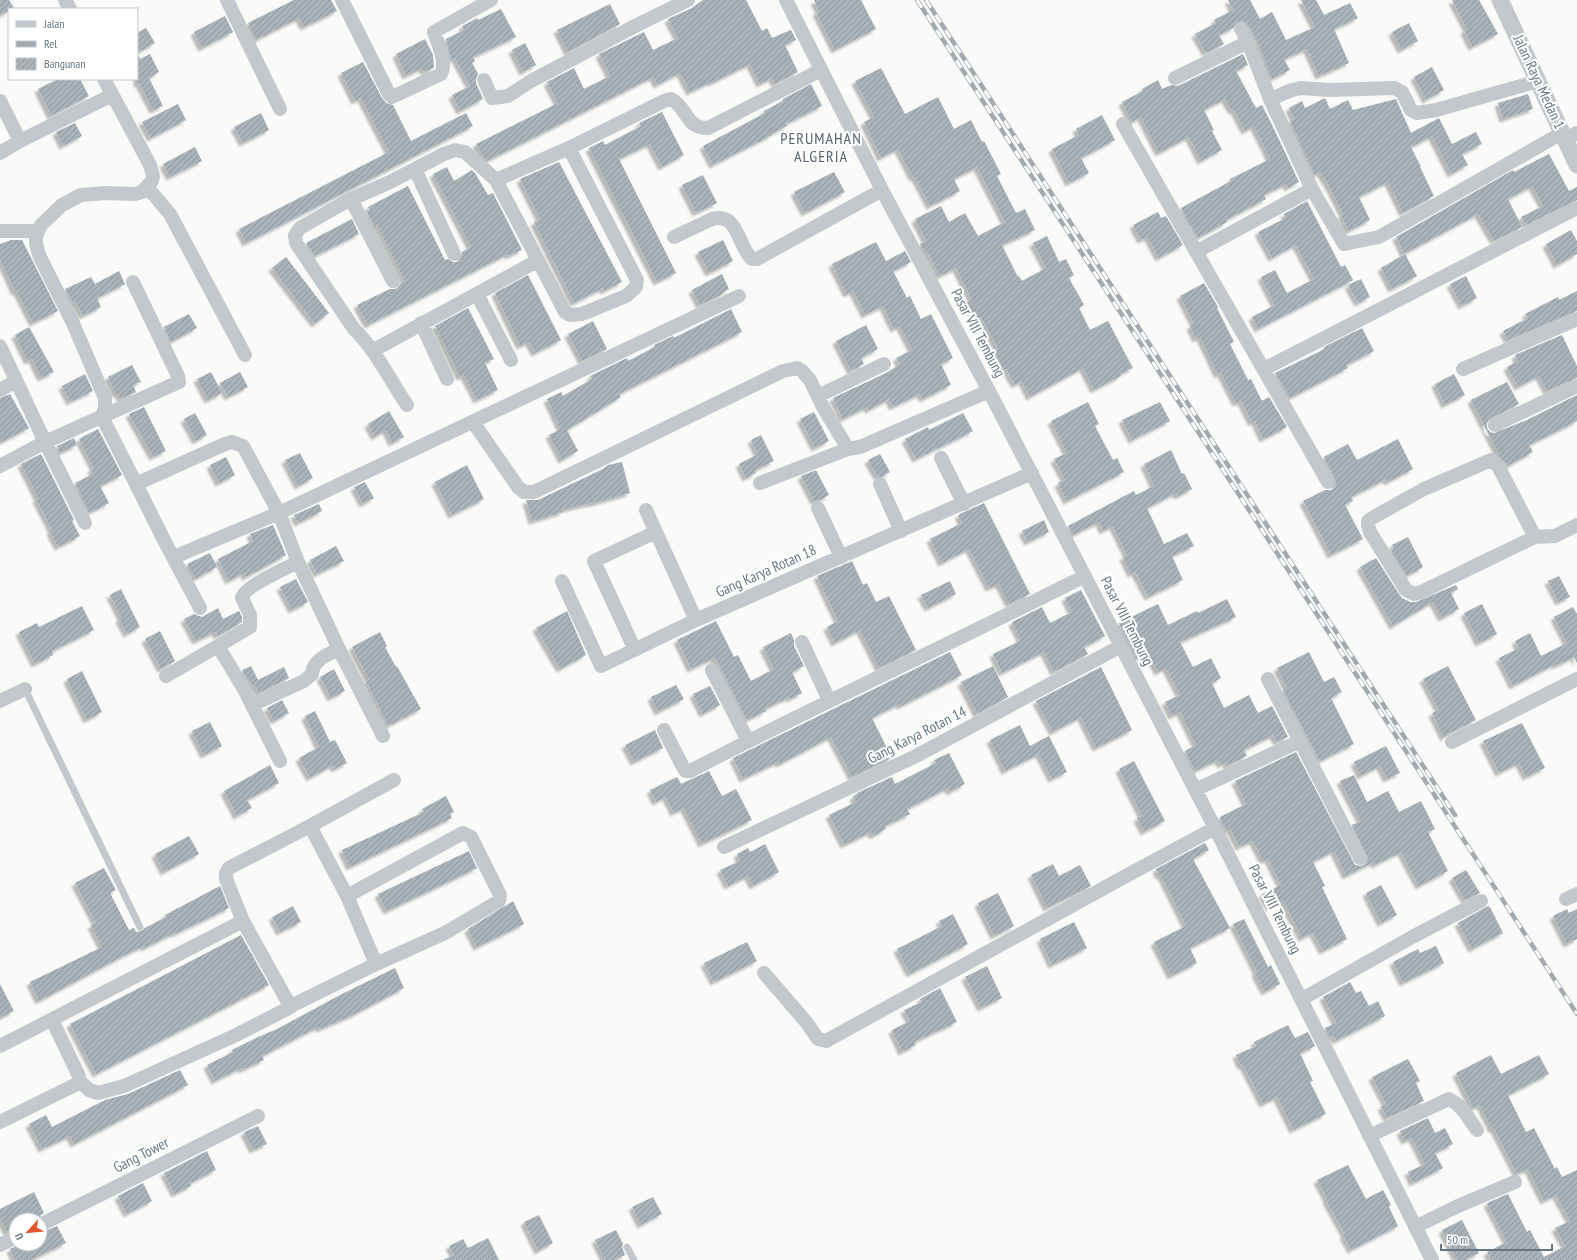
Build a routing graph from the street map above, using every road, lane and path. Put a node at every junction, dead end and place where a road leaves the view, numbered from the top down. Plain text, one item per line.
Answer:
1 (227, 0) edge
2 (342, 0) edge
3 (491, 0) edge
4 (688, 0) edge
5 (786, 0) edge
6 (1500, 0) edge
7 (1241, 29) dead end
8 (1248, 42) junction
9 (821, 70) junction
10 (1175, 78) dead end
11 (104, 80) edge
12 (484, 80) dead end
13 (1538, 81) junction
14 (112, 95) junction
15 (1270, 99) junction
16 (0, 101) edge
17 (280, 109) dead end
18 (1123, 124) dead end
19 (1568, 135) edge
20 (20, 141) junction
21 (569, 148) junction
22 (0, 153) edge
23 (1577, 165) edge
24 (415, 169) junction
25 (496, 180) junction
26 (147, 187) junction
27 (1312, 189) junction
28 (882, 190) junction
29 (351, 199) junction
30 (1577, 208) edge
31 (0, 231) edge
32 (38, 231) junction
33 (674, 237) dead end
34 (1196, 252) junction
35 (454, 254) dead end
36 (537, 261) junction
37 (393, 281) dead end
38 (133, 282) dead end
39 (477, 294) junction
40 (739, 296) dead end
41 (1577, 319) edge
42 (421, 324) junction
43 (0, 346) edge
44 (372, 351) junction
45 (245, 354) dead end
46 (511, 360) dead end
47 (884, 364) dead end
48 (1264, 368) junction
49 (1463, 369) dead end
50 (447, 379) dead end
51 (16, 381) junction
52 (1577, 386) edge
53 (0, 390) edge
54 (990, 391) junction
55 (818, 396) junction
56 (407, 405) dead end
57 (102, 417) junction
58 (473, 422) junction
59 (1495, 425) dead end
60 (45, 442) junction
61 (848, 449) junction
62 (941, 458) dead end
63 (0, 466) edge
64 (1032, 473) junction
65 (1328, 482) dead end
66 (760, 483) dead end
67 (136, 484) junction
68 (880, 484) dead end
69 (964, 504) junction
70 (818, 508) dead end
71 (646, 510) dead end
72 (279, 513) junction
73 (85, 523) dead end
74 (1577, 525) edge
75 (901, 531) junction
76 (656, 532) junction
77 (1535, 537) junction
78 (174, 557) junction
79 (841, 557) junction
80 (298, 562) junction
81 (1086, 576) junction
82 (562, 581) dead end
83 (200, 608) dead end
84 (696, 620) junction
85 (802, 642) dead end
86 (218, 646) junction
87 (1121, 646) junction
88 (339, 648) junction
89 (635, 650) junction
90 (712, 670) dead end
91 (166, 676) dead end
92 (1268, 679) dead end
93 (1577, 679) edge
94 (25, 689) joint
95 (829, 700) junction
96 (0, 702) edge
97 (252, 705) junction
98 (664, 730) dead end
99 (383, 736) dead end
100 (748, 741) junction
101 (1300, 741) junction
102 (1452, 742) dead end
103 (280, 761) dead end
104 (394, 780) dead end
105 (1195, 790) junction
106 (310, 826) junction
107 (1215, 828) junction
108 (724, 847) dead end
109 (1360, 858) dead end
110 (346, 896) junction
111 (1481, 901) dead end
112 (243, 921) junction
113 (140, 927) dead end
114 (376, 964) junction
115 (764, 973) dead end
116 (1302, 999) junction
117 (292, 1006) junction
118 (52, 1020) junction
119 (0, 1046) edge
120 (80, 1081) junction
121 (258, 1116) dead end
122 (0, 1122) edge
123 (1477, 1130) dead end
124 (1370, 1136) junction
125 (1514, 1182) dead end
126 (48, 1221) edge
127 (1415, 1227) junction
128 (627, 1247) dead end
129 (634, 1260) edge
130 (1432, 1260) edge

1 - 17 street
2 - 3 street
4 - 12 street
5 - 9 street, Pasar VIII Tembung
6 - 13 street, Jalan Raya Medan 1
7 - 8 street
8 - 10 street
8 - 15 street
9 - 21 street
9 - 28 street, Pasar VIII Tembung
11 - 14 street
13 - 15 street
13 - 19 street, Jalan Raya Medan 1
14 - 20 street
14 - 26 street
15 - 27 street
16 - 20 street
18 - 34 street
19 - 23 street, Jalan Raya Medan 1
19 - 27 street
20 - 22 street
21 - 25 street
21 - 36 street
24 - 25 street
24 - 29 street
24 - 35 street
25 - 36 street
26 - 32 street
26 - 45 street
27 - 34 street
28 - 33 street
28 - 54 street, Pasar VIII Tembung
29 - 37 street
29 - 44 street
30 - 48 street
31 - 32 street
32 - 57 street
34 - 48 street
36 - 39 street
38 - 57 street
39 - 42 street
39 - 46 street
40 - 58 street
41 - 49 street
42 - 44 street
42 - 50 street
43 - 51 street
44 - 56 street
47 - 55 street
48 - 65 street
51 - 53 street
51 - 60 street
52 - 59 street
54 - 61 street
54 - 64 street, Pasar VIII Tembung
55 - 58 street
55 - 61 street
57 - 60 street
57 - 67 street
58 - 72 street
60 - 63 street
60 - 73 street
61 - 66 street
62 - 69 street
64 - 69 street, Gang Karya Rotan 18
64 - 81 street, Pasar VIII Tembung
67 - 72 street
67 - 78 street
68 - 75 street
69 - 75 street, Gang Karya Rotan 18
70 - 79 street
71 - 76 street
72 - 78 street
72 - 80 street
74 - 77 street
75 - 79 street, Gang Karya Rotan 18
76 - 84 street
76 - 89 street
77 - 77 street
78 - 83 street
79 - 84 street, Gang Karya Rotan 18
80 - 86 street
80 - 88 street
81 - 87 street, Pasar VIII Tembung
81 - 95 street
82 - 89 street, Gang Karya Rotan 18
84 - 89 street, Gang Karya Rotan 18
85 - 95 street
86 - 91 street
86 - 97 street
87 - 105 street, Pasar VIII Tembung
87 - 108 street, Gang Karya Rotan 14
88 - 97 street
88 - 99 street
90 - 100 street
92 - 101 street
93 - 102 street
94 - 96 street
94 - 113 lane
95 - 100 street
97 - 103 street
98 - 100 street
101 - 105 street
101 - 109 street
104 - 106 street
105 - 107 street, Pasar VIII Tembung
106 - 110 street
106 - 112 street
107 - 115 street
107 - 116 street, Pasar VIII Tembung
110 - 114 street
110 - 114 street
111 - 116 street
112 - 117 street
112 - 118 street
114 - 117 street
116 - 124 street, Pasar VIII Tembung
117 - 120 street
118 - 119 street
118 - 120 street
120 - 122 street
121 - 126 street, Gang Tower
123 - 124 street
124 - 127 street, Pasar VIII Tembung
125 - 127 street
127 - 130 street, Pasar VIII Tembung
128 - 129 lane

